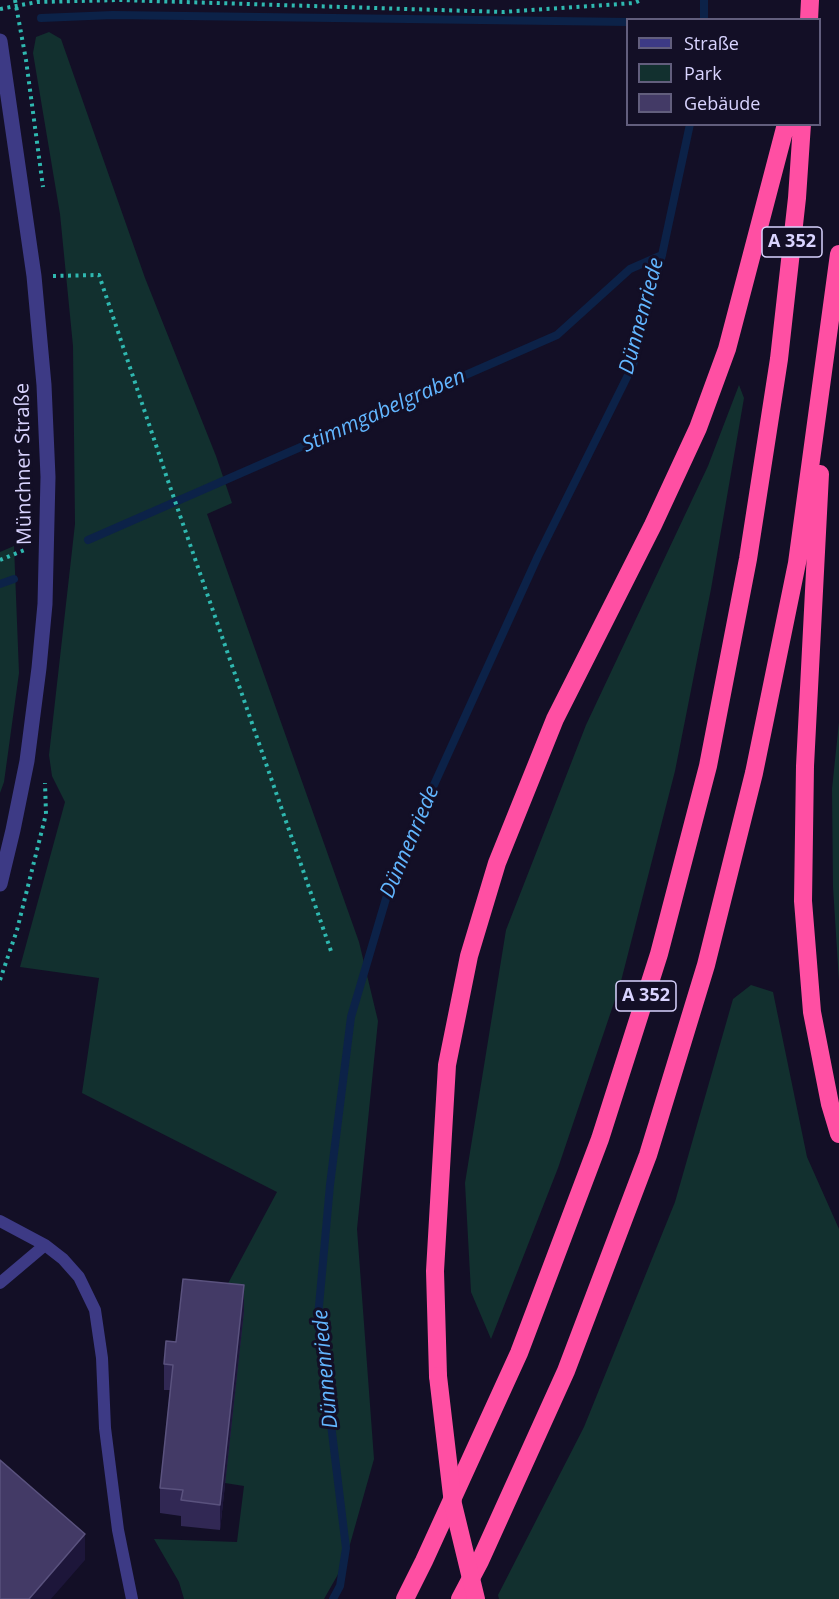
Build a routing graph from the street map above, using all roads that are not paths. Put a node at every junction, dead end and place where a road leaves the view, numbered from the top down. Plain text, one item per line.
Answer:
1 (810, 0) edge
2 (809, 18) edge
3 (0, 41) edge
4 (785, 126) edge
5 (802, 126) edge
6 (839, 254) edge
7 (826, 359) junction
8 (0, 884) edge
9 (839, 1134) edge
10 (0, 1221) edge
11 (45, 1245) junction
12 (0, 1283) edge
13 (132, 1599) edge
14 (405, 1599) edge
15 (460, 1599) edge
16 (476, 1599) edge

1 - 2 highway
3 - 8 street, Münchner Straße
4 - 16 highway, bridge
5 - 14 highway, A 352
6 - 7 highway, A 352
7 - 9 highway
7 - 15 highway, A 352
10 - 11 lane
11 - 12 lane
11 - 13 lane

